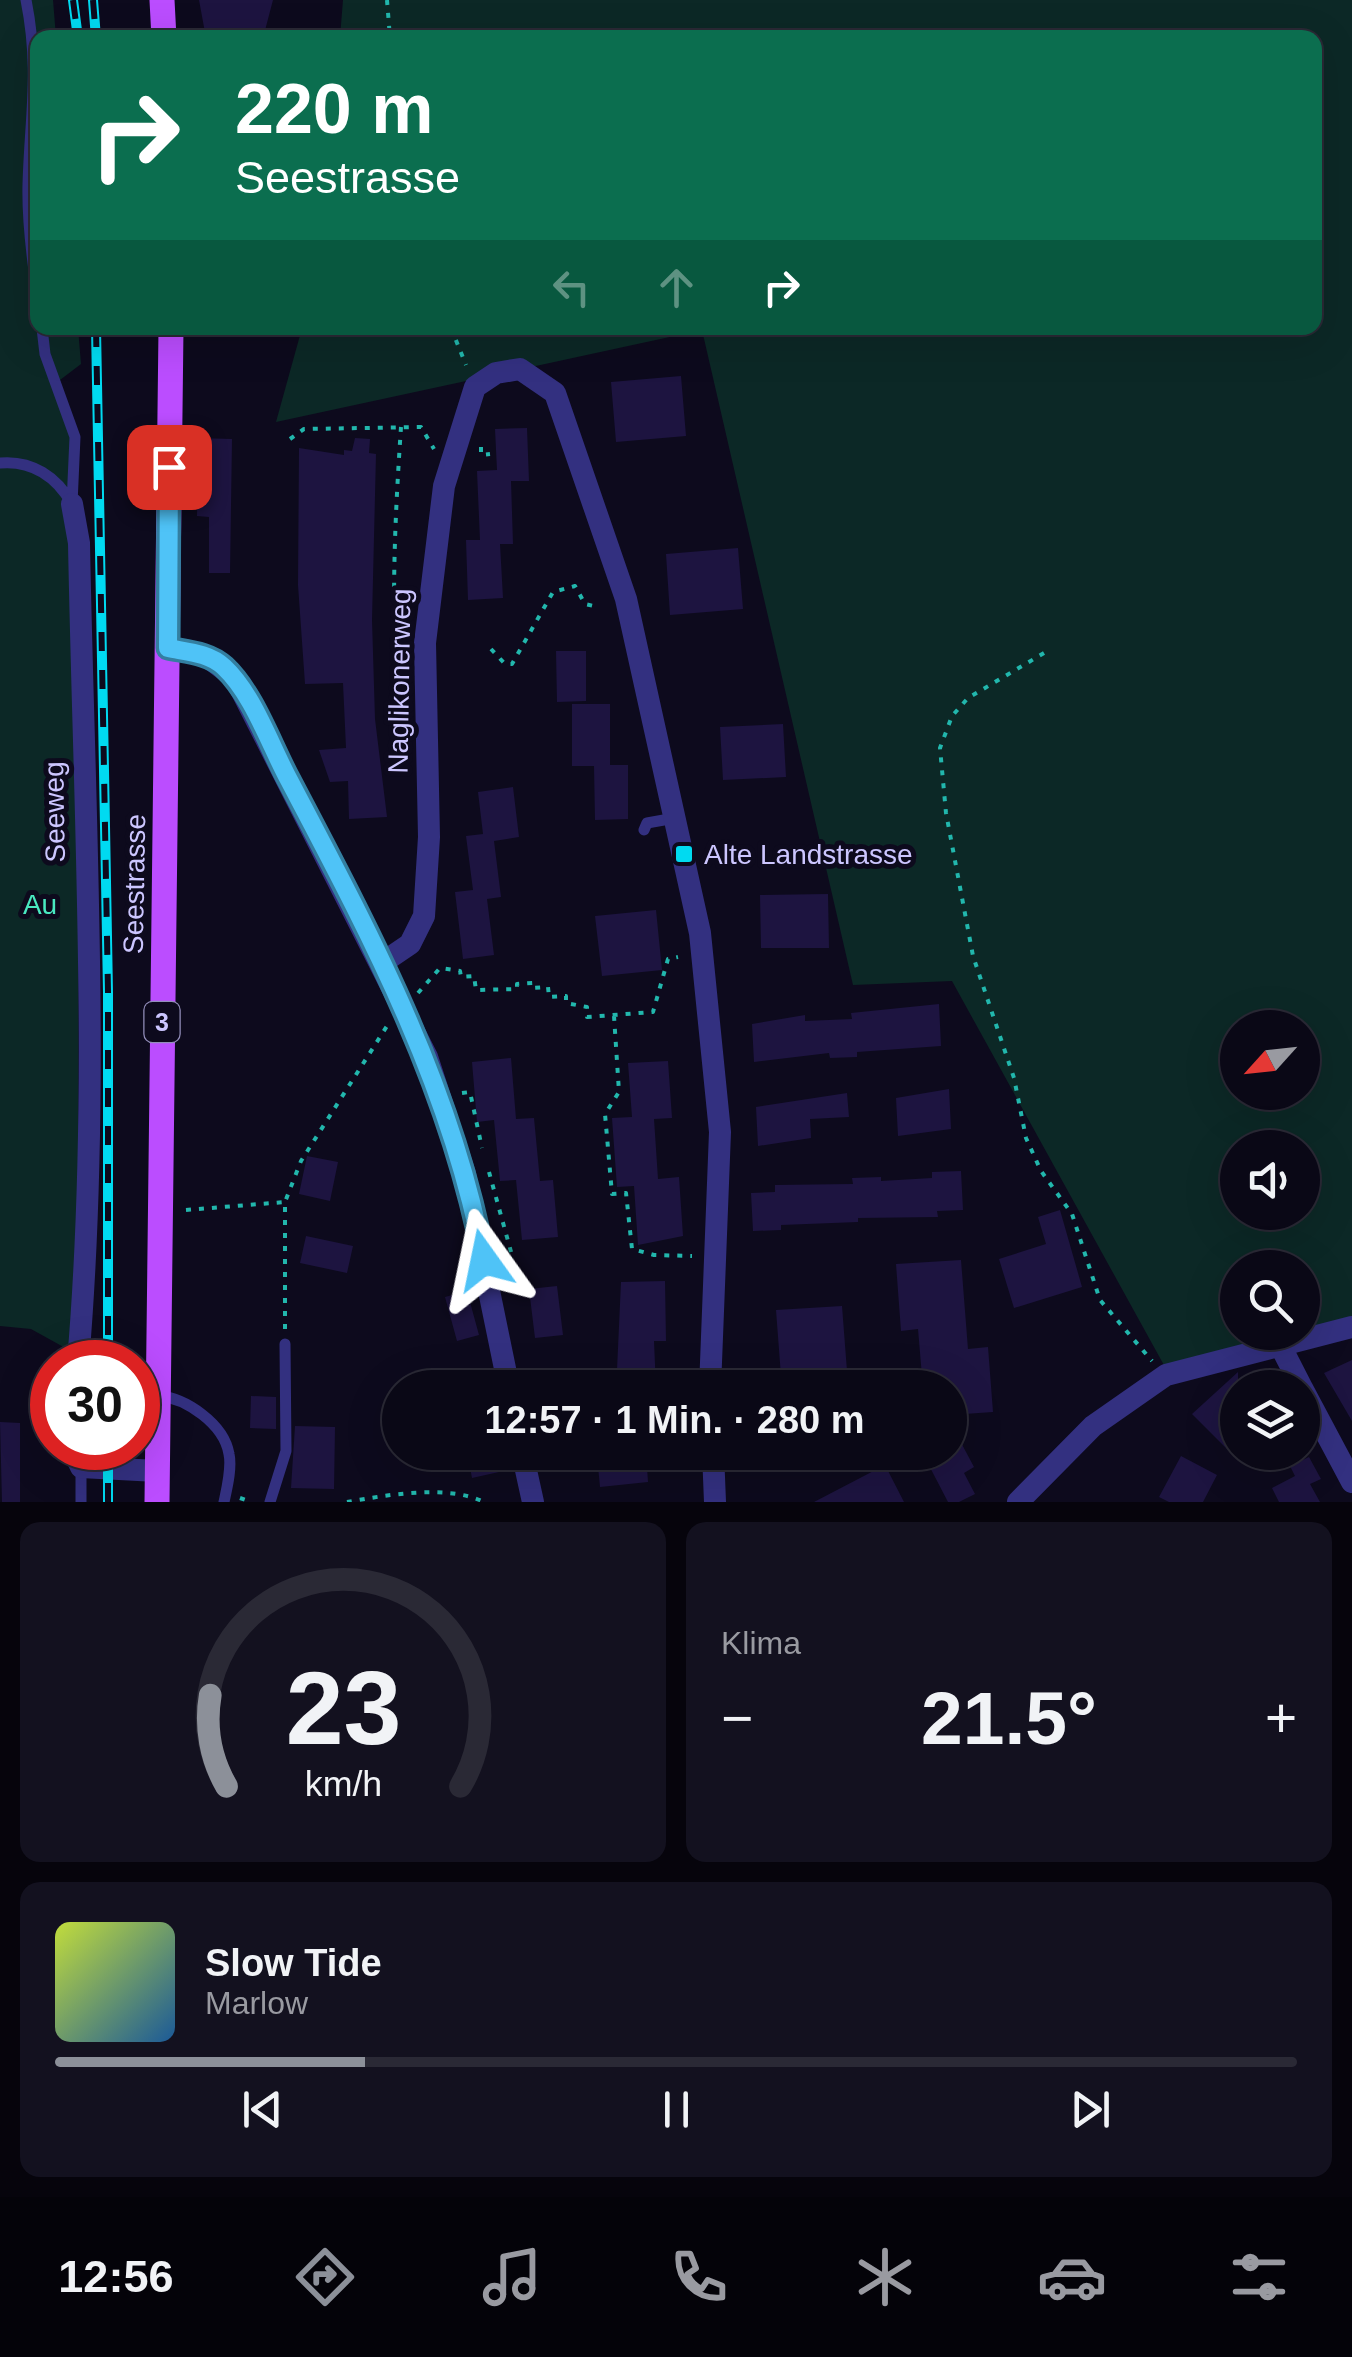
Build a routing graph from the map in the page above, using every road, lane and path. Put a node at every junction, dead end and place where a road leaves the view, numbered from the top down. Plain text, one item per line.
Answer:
1 (26, 0) edge
2 (162, 0) edge
3 (387, 0) edge
4 (31, 30) edge
5 (164, 30) edge
6 (389, 30) edge
7 (30, 152) edge
8 (30, 248) edge
9 (43, 335) edge
10 (171, 335) edge
11 (454, 335) edge
12 (475, 387) junction
13 (401, 427) junction
14 (290, 439) dead end
15 (436, 450) dead end
16 (0, 463) edge
17 (72, 504) junction
18 (598, 607) dead end
19 (168, 648) junction
20 (491, 649) dead end
21 (1044, 653) dead end
22 (404, 747) dead end
23 (676, 818) junction
24 (644, 830) dead end
25 (678, 957) dead end
26 (382, 962) junction
27 (411, 1000) dead end
28 (395, 1014) dead end
29 (614, 1016) junction
30 (471, 1106) dead end
31 (482, 1146) dead end
32 (489, 1172) dead end
33 (286, 1202) junction
34 (160, 1212) junction
35 (692, 1256) dead end
36 (514, 1259) dead end
37 (1352, 1327) edge
38 (1320, 1335) edge
39 (80, 1340) edge
40 (159, 1340) edge
41 (284, 1344) joint
42 (1260, 1350) edge
43 (506, 1370) edge
44 (711, 1370) edge
45 (1166, 1374) junction
46 (160, 1396) edge
47 (1320, 1422) edge
48 (77, 1470) edge
49 (150, 1470) edge
50 (526, 1470) edge
51 (714, 1470) edge
52 (156, 1471) joint
53 (1352, 1482) edge
54 (80, 1502) edge
55 (157, 1502) edge
56 (224, 1502) edge
57 (270, 1502) edge
58 (347, 1502) edge
59 (484, 1502) edge
60 (532, 1502) edge
61 (715, 1502) edge
62 (1018, 1502) edge

1 - 4 lane
2 - 5 main road
3 - 6 path
7 - 8 lane
9 - 17 lane, Seeweg
10 - 19 main road, Seestrasse / 3
11 - 12 path
12 - 23 street
12 - 26 street, Naglikonerweg
13 - 14 path
13 - 15 path
13 - 22 path
16 - 17 lane
17 - 39 street, Seeweg
18 - 20 path
19 - 26 street
19 - 34 main road, Seestrasse / 3
21 - 45 path
23 - 24 lane
23 - 44 street
25 - 29 path
26 - 43 street
27 - 29 path
28 - 33 path
29 - 35 path
30 - 31 path
32 - 36 path
33 - 34 path
33 - 41 path
34 - 40 main road, Seestrasse / 3
37 - 38 street
41 - 57 lane
42 - 45 street
45 - 62 street
46 - 56 lane
47 - 53 street
48 - 54 lane
49 - 52 street
50 - 60 street
51 - 61 street
52 - 55 main road, Seestrasse / 3
58 - 59 path

